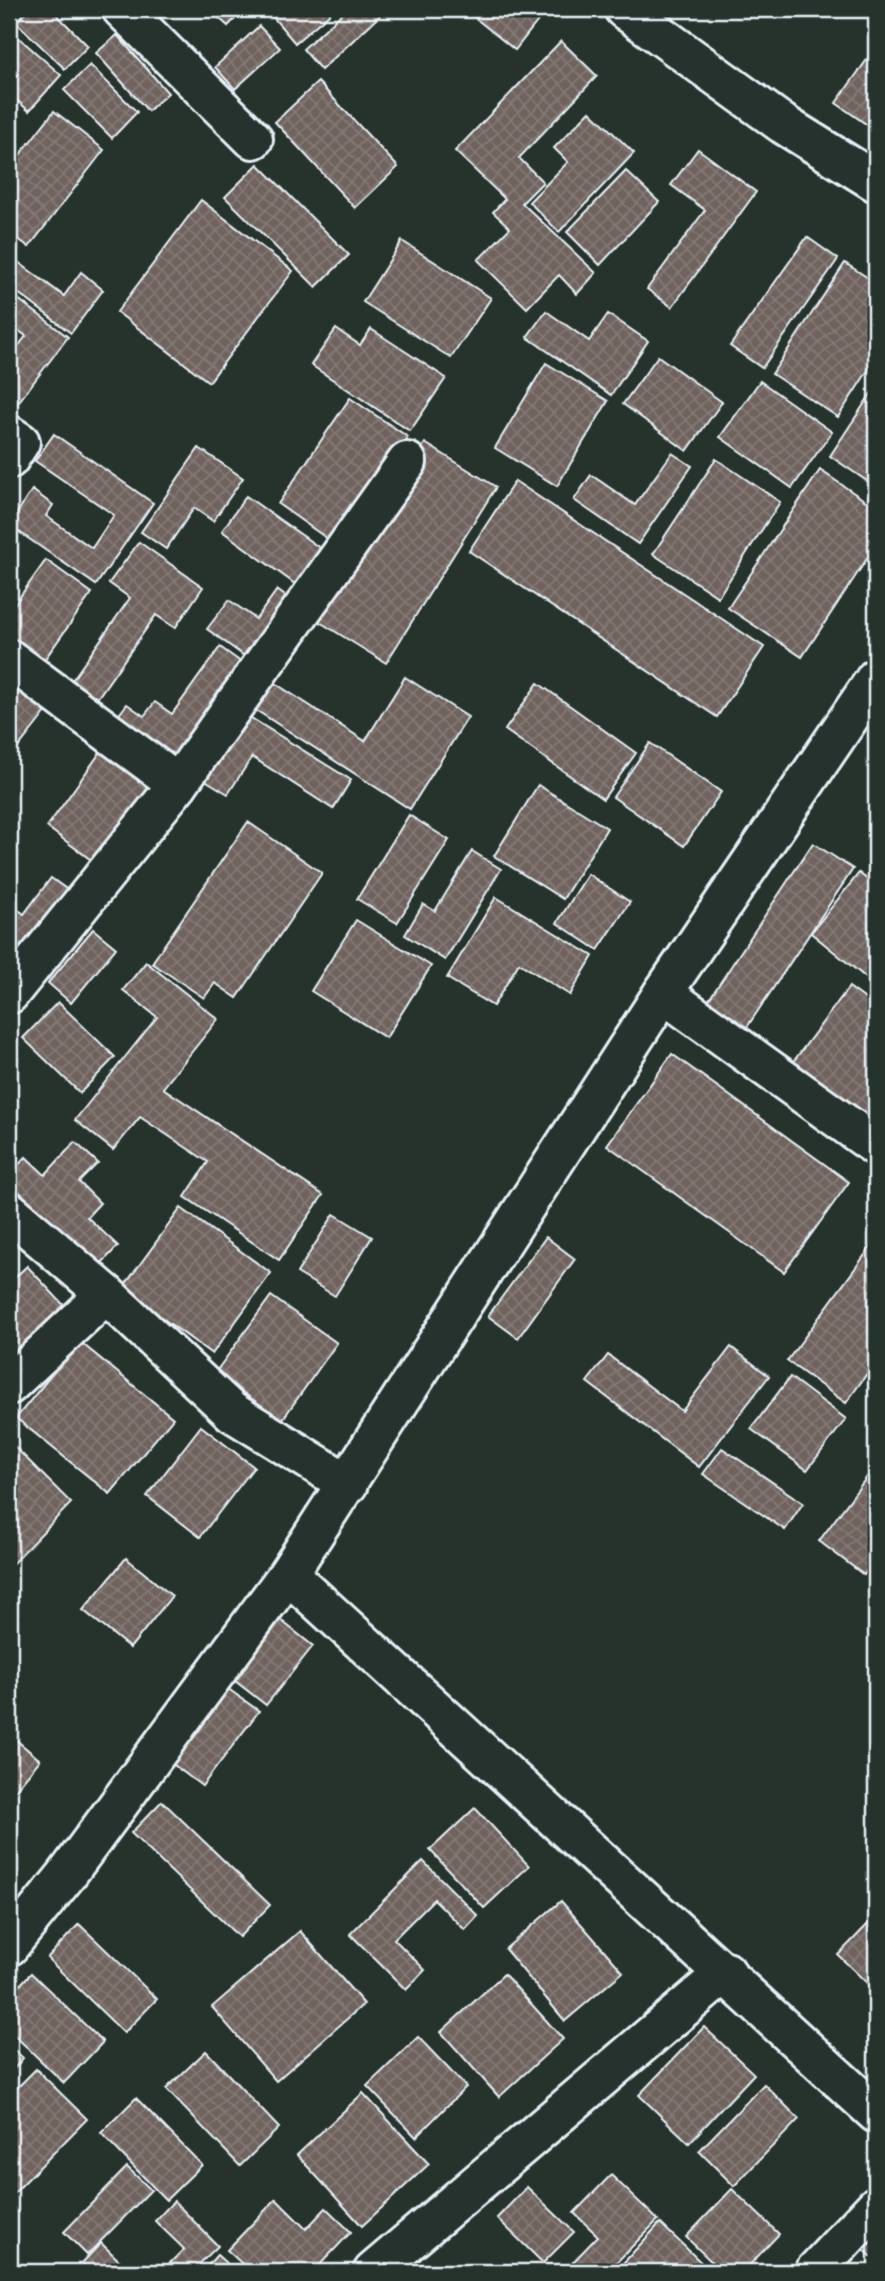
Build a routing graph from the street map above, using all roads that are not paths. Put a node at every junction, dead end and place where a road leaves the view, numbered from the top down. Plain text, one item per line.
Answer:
1 (122, 9) edge
2 (624, 9) edge
3 (253, 139) dead end
4 (876, 182) edge
5 (9, 435) edge
6 (9, 458) edge
7 (407, 461) dead end
8 (9, 659) edge
9 (874, 686) edge
10 (178, 784) junction
11 (663, 993) junction
12 (9, 994) edge
13 (876, 1146) edge
14 (9, 1211) edge
15 (106, 1294) junction
16 (9, 1385) edge
17 (348, 1484) junction
18 (288, 1574) junction
19 (9, 1947) edge
20 (726, 1972) junction
21 (876, 2113) edge
22 (876, 2206) edge
23 (373, 2272) edge
24 (814, 2272) edge

1 - 3 street
2 - 4 street
5 - 6 street
7 - 10 street
8 - 10 street
9 - 11 street
10 - 12 street
11 - 13 street
11 - 17 street
14 - 15 street
15 - 16 street
15 - 17 street
17 - 18 street
18 - 19 street
18 - 20 street
20 - 21 street
20 - 23 street
22 - 24 street

